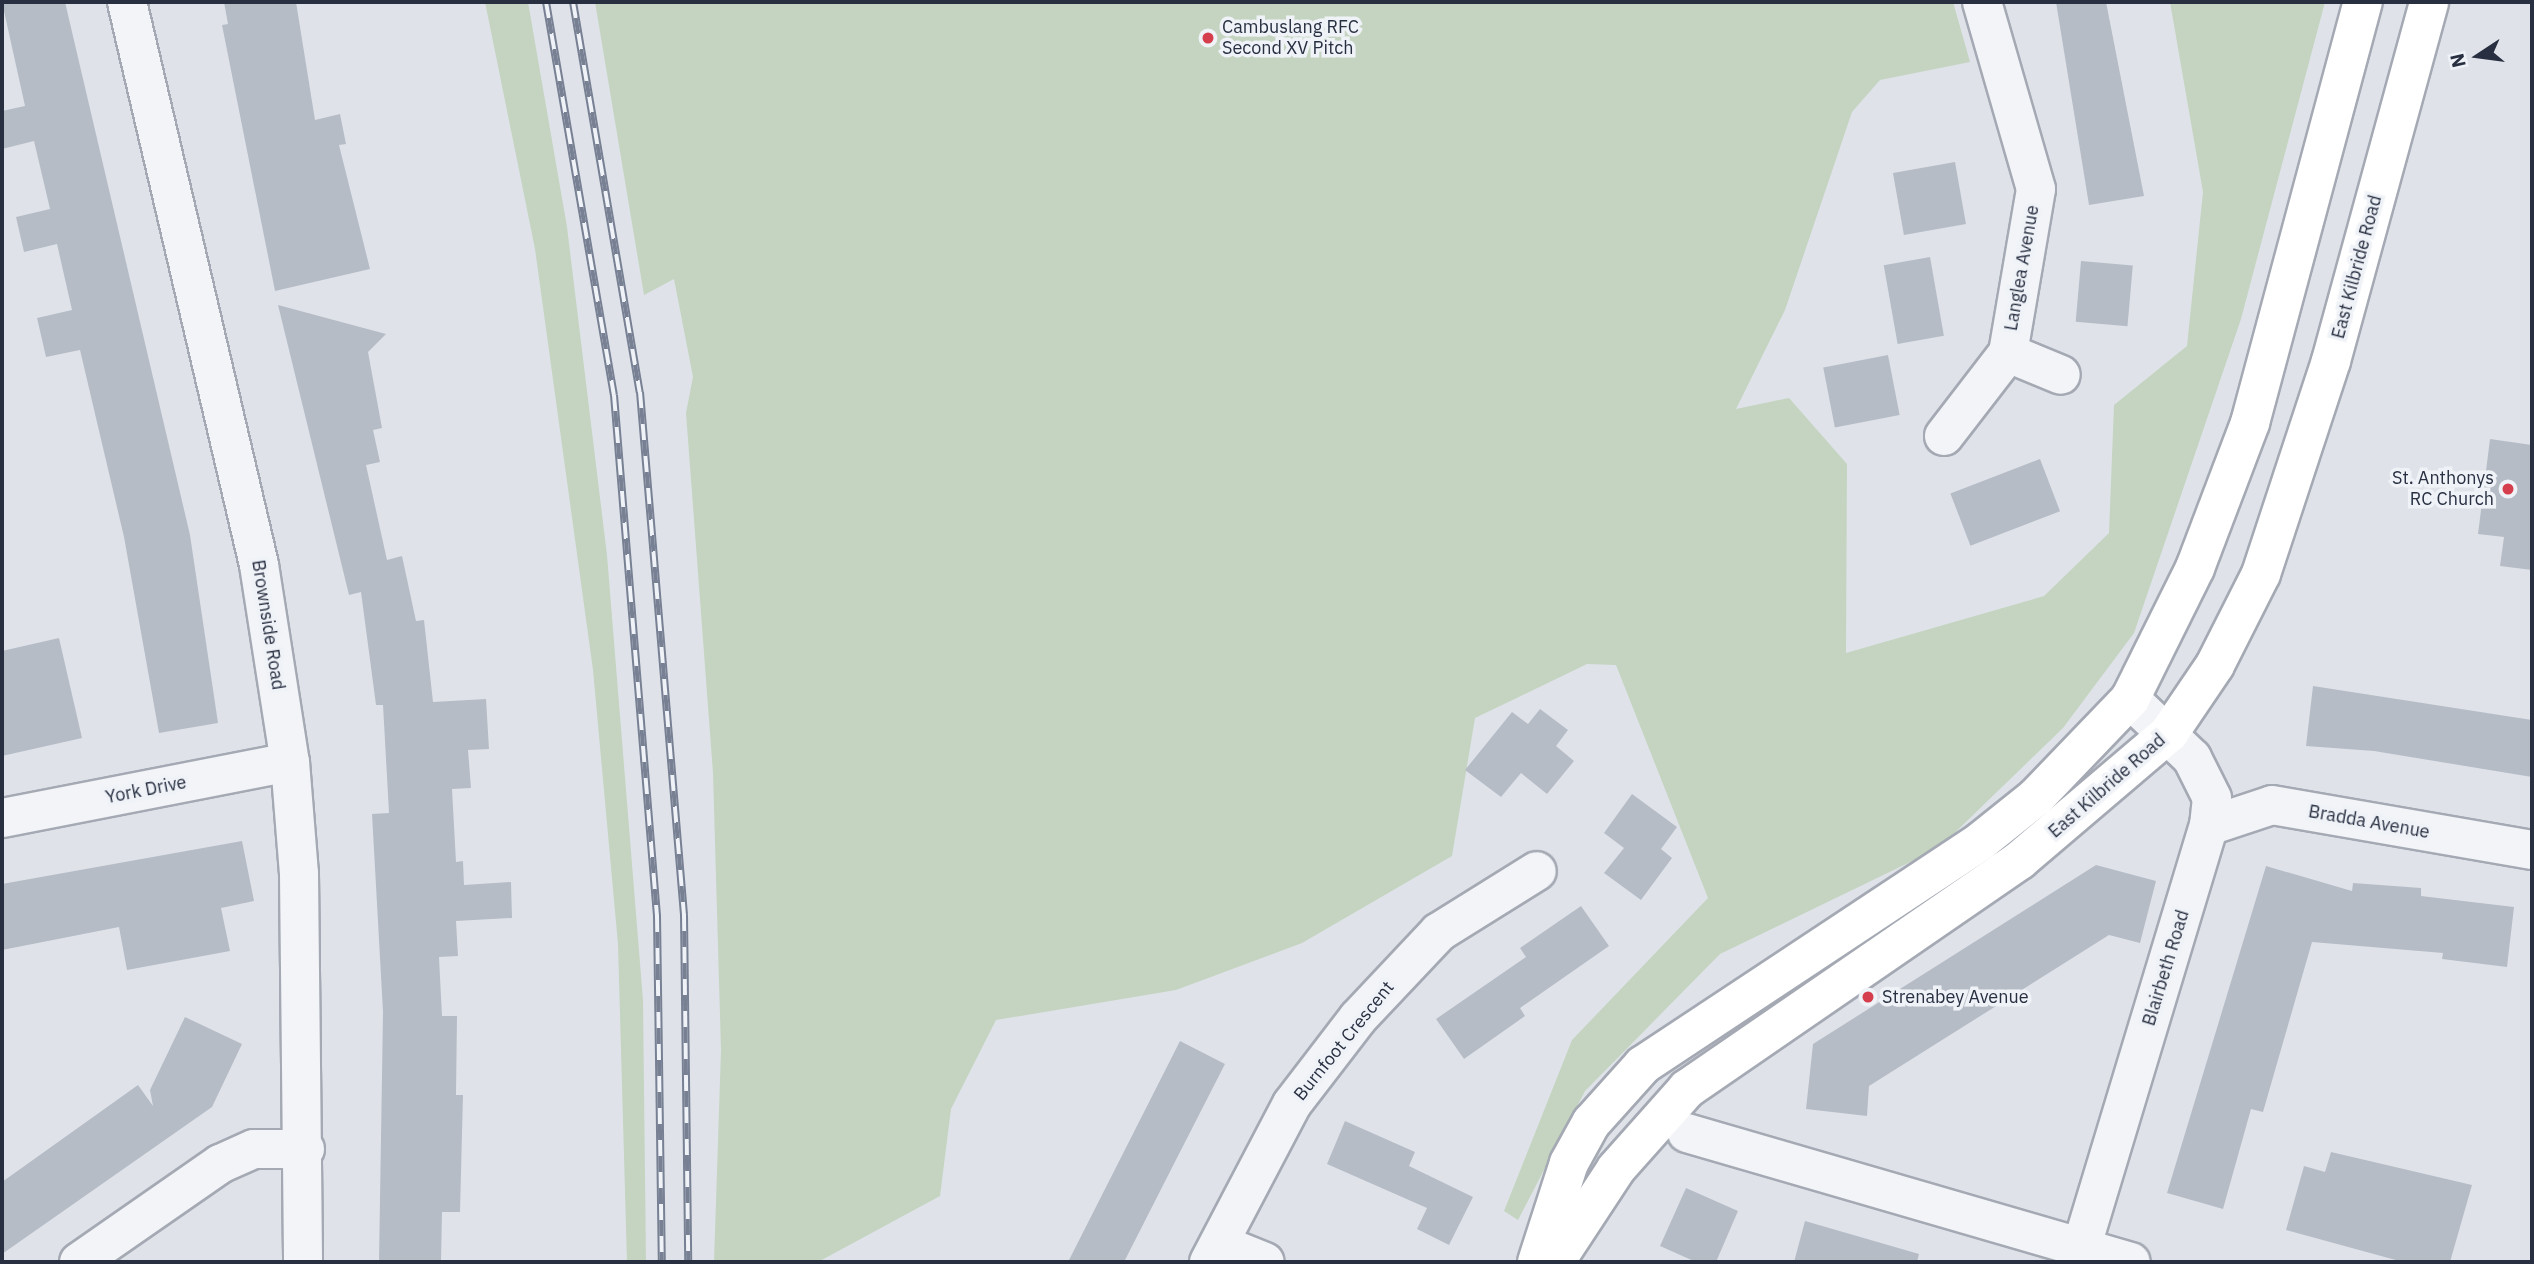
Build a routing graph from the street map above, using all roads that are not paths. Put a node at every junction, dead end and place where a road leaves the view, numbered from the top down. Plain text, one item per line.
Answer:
1 (127, 2) edge
2 (1982, 2) edge
3 (2363, 2) edge
4 (2429, 2) edge
5 (2008, 353) junction
6 (2061, 375) dead end
7 (1944, 436) dead end
8 (2130, 699) junction
9 (2169, 733) junction
10 (290, 762) junction
11 (2, 818) edge
12 (2209, 826) junction
13 (2532, 850) edge
14 (1537, 871) dead end
15 (1687, 1133) dead end
16 (305, 1149) junction
17 (1214, 1253) edge
18 (2080, 1255) edge
19 (79, 1262) edge
20 (303, 1262) edge
21 (1265, 1262) edge
22 (1537, 1262) edge
23 (1555, 1262) edge
24 (2131, 1262) edge

1 - 10 street, Brownside Road
2 - 5 street, Langlea Avenue
3 - 8 main road
4 - 9 main road, East Kilbride Road
5 - 6 street
5 - 7 street, Langlea Avenue
8 - 9 street, Blairbeth Road
8 - 22 main road
9 - 12 street, Blairbeth Road
9 - 23 main road, East Kilbride Road
10 - 11 street, York Drive
10 - 16 street, Brownside Road
12 - 13 street, Bradda Avenue
12 - 18 street, Blairbeth Road
14 - 17 street, Burnfoot Crescent
15 - 18 street
16 - 19 street
16 - 20 street, Brownside Road
17 - 21 street
18 - 24 street

